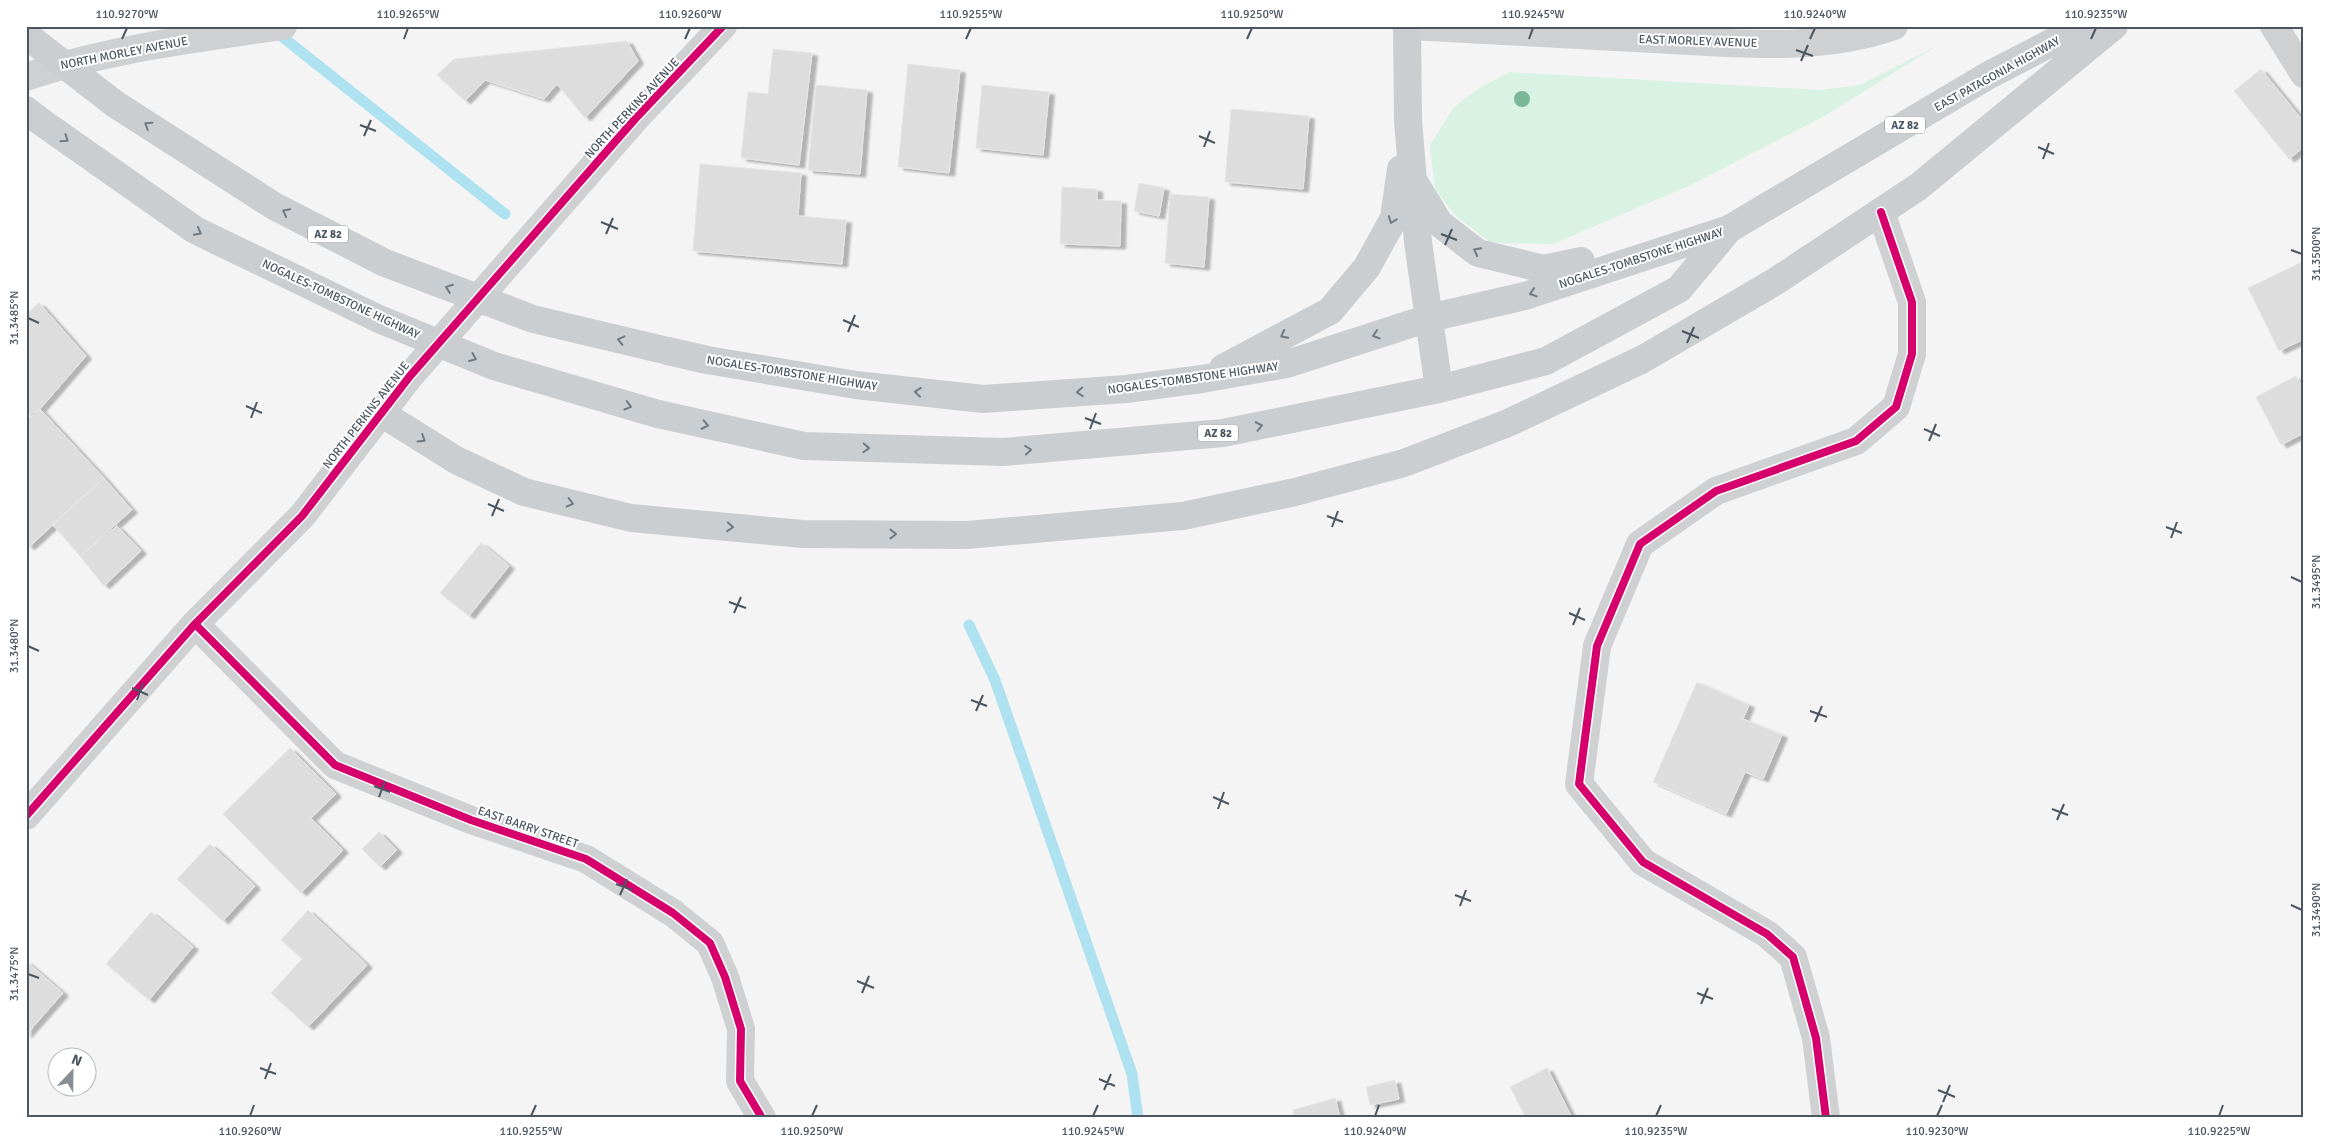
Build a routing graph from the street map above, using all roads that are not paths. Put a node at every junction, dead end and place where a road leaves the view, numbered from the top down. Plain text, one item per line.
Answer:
1 (283, 26) edge
2 (723, 26) edge
3 (1408, 26) edge
4 (1894, 26) edge
5 (2084, 26) edge
6 (2114, 26) edge
7 (2274, 26) edge
8 (26, 35) edge
9 (2304, 74) edge
10 (26, 77) edge
11 (26, 110) edge
12 (1408, 120) junction
13 (1412, 179) junction
14 (1881, 212) junction
15 (1729, 229) junction
16 (1429, 318) junction
17 (1202, 379) junction
18 (1439, 389) junction
19 (381, 413) junction
20 (195, 624) junction
21 (26, 816) edge
22 (762, 1118) edge
23 (1826, 1118) edge

1 - 10 street, NORTH MORLEY AVENUE
2 - 19 street, NORTH PERKINS AVENUE
3 - 4 street, EAST MORLEY AVENUE
3 - 12 main road
5 - 15 main road, EAST PATAGONIA HIGHWAY / AZ 82
6 - 14 main road
7 - 9 street
17 -> 8 main road, NOGALES-TOMBSTONE HIGHWAY / AZ 82, bridge
11 -> 18 main road, NOGALES-TOMBSTONE HIGHWAY / AZ 82, bridge
12 - 13 main road
12 -> 17 main road
15 -> 13 main road
13 - 16 main road
19 -> 14 main road
14 - 23 street
15 -> 16 main road, NOGALES-TOMBSTONE HIGHWAY / AZ 82
15 - 18 main road, NOGALES-TOMBSTONE HIGHWAY / AZ 82
16 -> 17 main road, NOGALES-TOMBSTONE HIGHWAY / AZ 82
16 - 18 main road
19 - 20 street, NORTH PERKINS AVENUE
20 - 21 street, NORTH PERKINS AVENUE
20 - 22 street, EAST BARRY STREET

